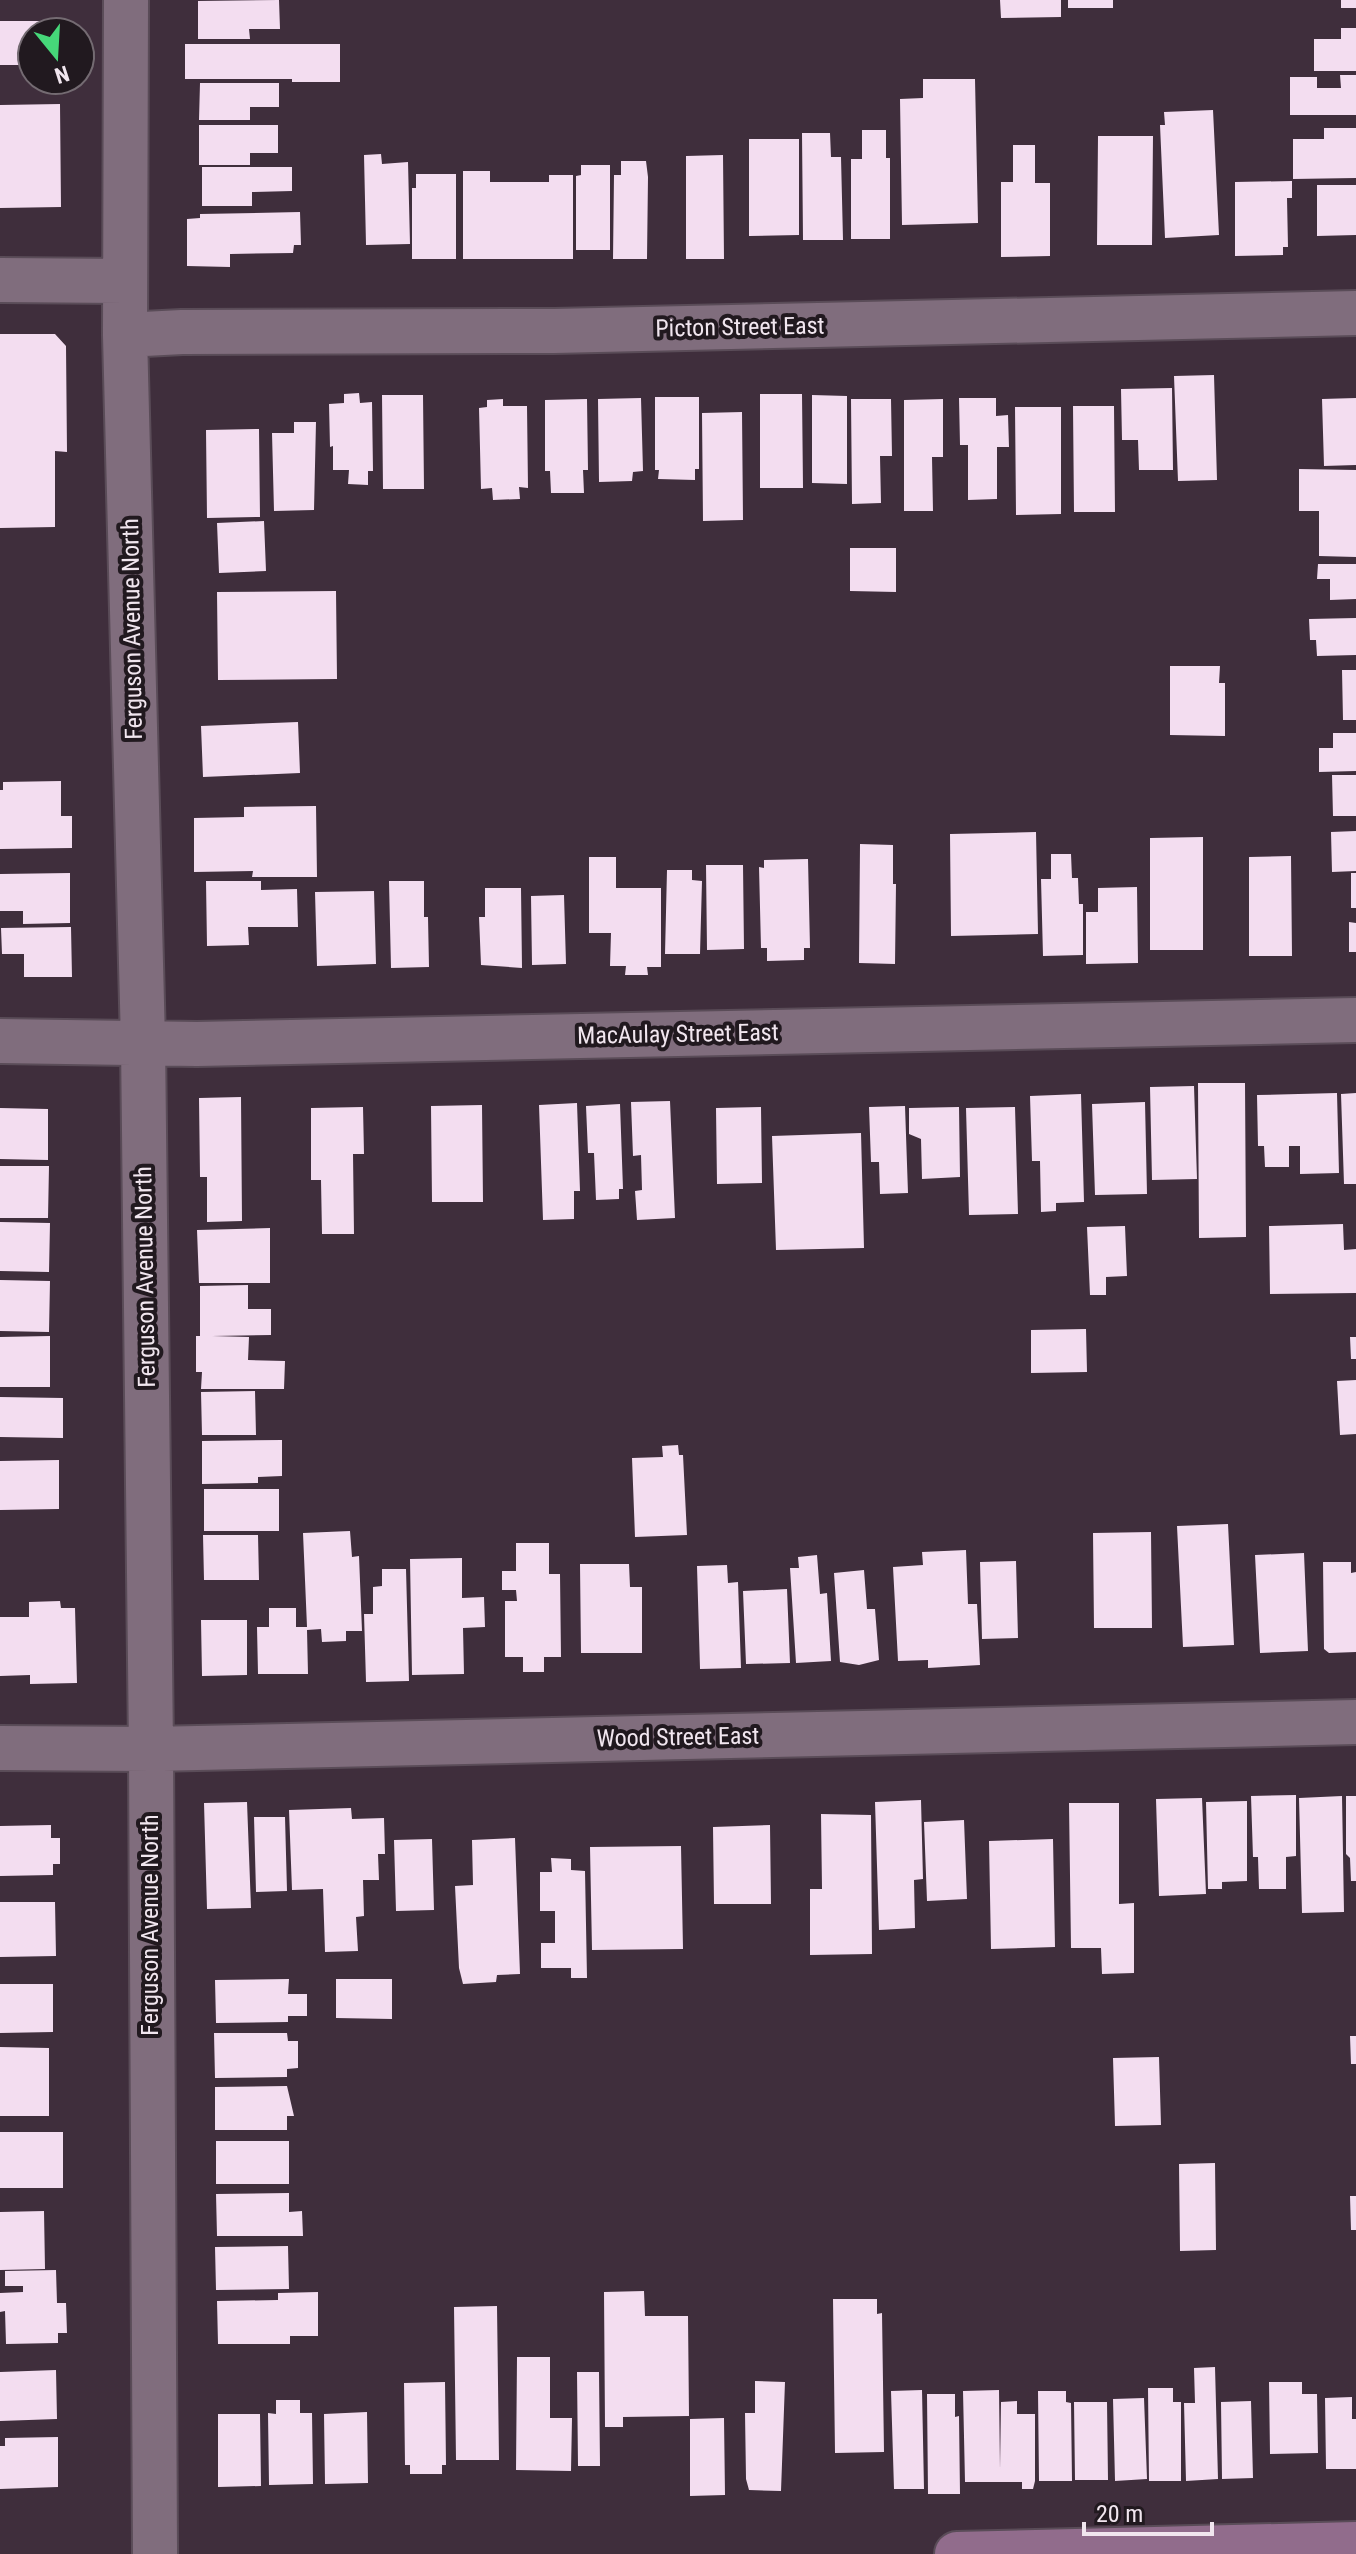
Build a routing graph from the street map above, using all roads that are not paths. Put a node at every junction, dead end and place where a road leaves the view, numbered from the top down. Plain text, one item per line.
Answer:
1 (126, 0) edge
2 (0, 280) edge
3 (124, 281) junction
4 (1356, 313) edge
5 (125, 335) junction
6 (1356, 1020) edge
7 (0, 1041) edge
8 (143, 1042) junction
9 (1356, 1722) edge
10 (0, 1748) edge
11 (151, 1749) junction
12 (1356, 2544) edge
13 (155, 2554) edge
14 (957, 2554) edge

1 - 3 street, Ferguson Avenue North
2 - 3 street
3 - 5 street, Ferguson Avenue North
4 - 5 street, Picton Street East
5 - 8 street, Ferguson Avenue North
6 - 8 street, MacAulay Street East
7 - 8 street, MacAulay Street East
8 - 11 street, Ferguson Avenue North
9 - 11 street, Wood Street East
10 - 11 street, Wood Street East
11 - 13 street, Ferguson Avenue North
12 - 14 main road

